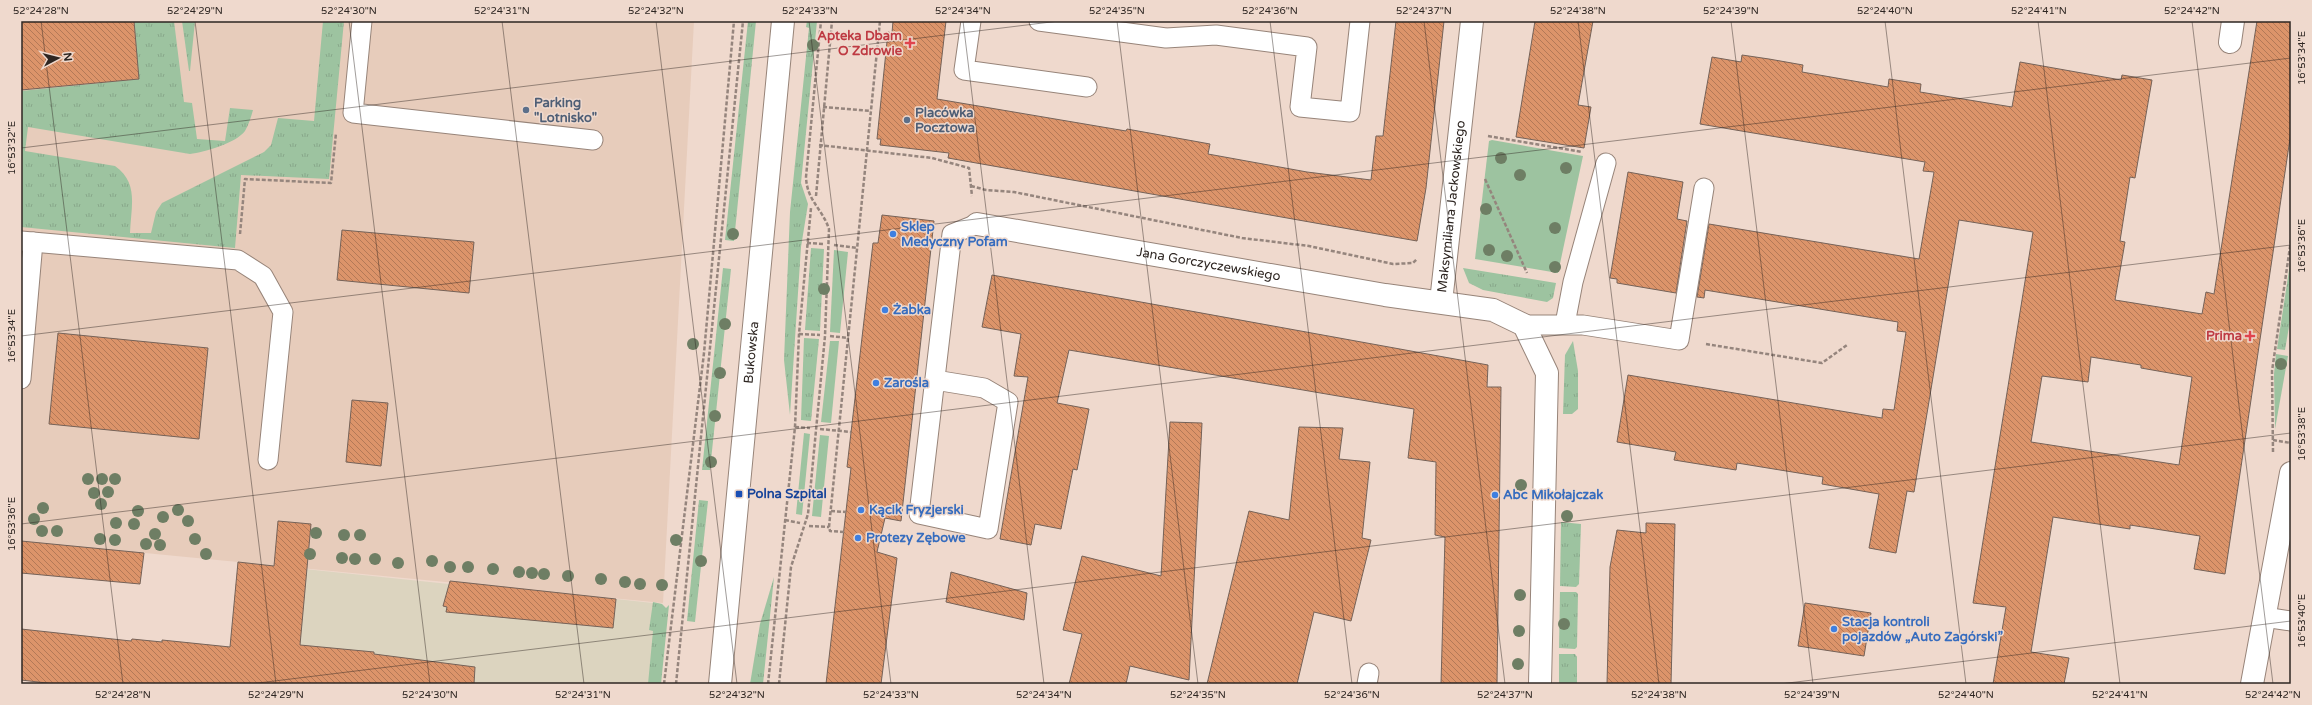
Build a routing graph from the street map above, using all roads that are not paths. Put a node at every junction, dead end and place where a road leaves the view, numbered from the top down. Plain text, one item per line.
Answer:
1 (362, 21) edge
2 (783, 21) edge
3 (971, 21) edge
4 (1039, 21) edge
5 (1360, 21) edge
6 (1472, 21) edge
7 (1087, 88) dead end
8 (593, 140) dead end
9 (1606, 164) road end
10 (1704, 188) dead end
11 (977, 224) joint
12 (27, 241) edge
13 (1441, 302) junction
14 (1565, 324) junction
15 (1524, 325) junction
16 (21, 379) edge
17 (935, 380) junction
18 (268, 460) dead end
19 (2290, 483) edge
20 (2264, 617) junction
21 (2291, 621) edge
22 (720, 684) edge
23 (1540, 684) edge
24 (2252, 684) edge

1 - 8 lane
2 - 22 street, Bukowska
3 - 7 lane
4 - 5 lane
6 - 13 street, Maksymiliana Jackowskiego
9 - 14 lane
10 - 14 lane
11 - 13 street, Jana Gorczyczewskiego
11 - 17 lane
12 - 16 lane
12 - 18 lane
13 - 15 street, Maksymiliana Jackowskiego
14 - 15 lane
15 - 23 street
17 - 17 lane
19 - 20 street
20 - 21 lane
20 - 24 street

